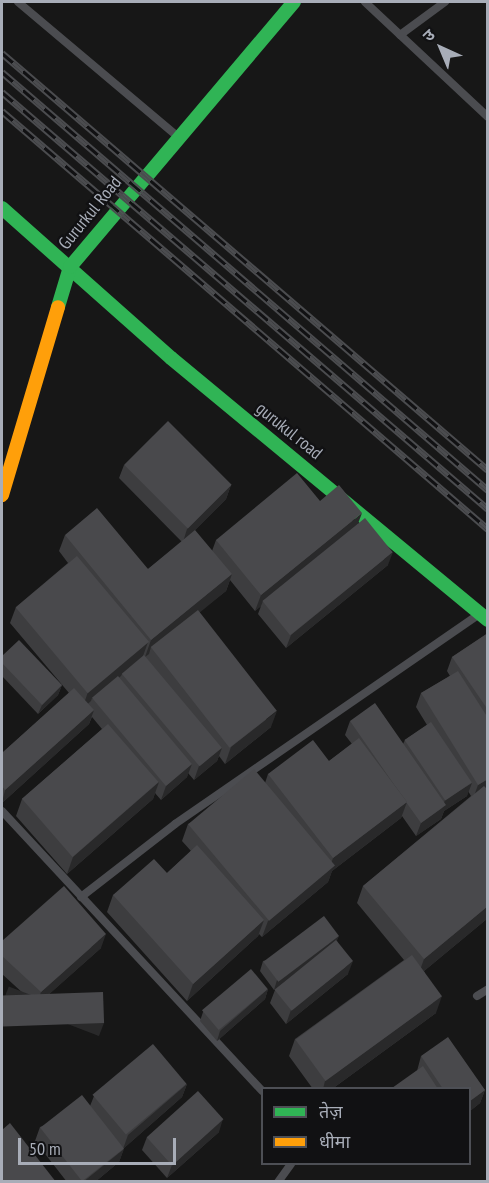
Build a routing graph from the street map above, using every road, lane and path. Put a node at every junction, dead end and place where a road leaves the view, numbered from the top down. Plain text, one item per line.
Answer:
1 (18, 2) edge
2 (294, 2) edge
3 (366, 2) edge
4 (445, 2) edge
5 (400, 34) junction
6 (488, 117) edge
7 (176, 135) junction
8 (2, 208) edge
9 (70, 267) junction
10 (2, 495) edge
11 (484, 616) edge
12 (2, 811) edge
13 (81, 897) junction
14 (488, 989) edge
15 (477, 996) dead end
16 (261, 1090) edge
17 (290, 1165) edge
18 (278, 1182) edge

1 - 7 lane
2 - 7 street, Gururkul Road
3 - 5 lane
4 - 5 lane
5 - 6 lane
7 - 9 street, Gururkul Road
8 - 9 street, gurukul road
9 - 10 street, Gururkul Road
9 - 11 street, gurukul road
11 - 13 lane
12 - 13 lane
13 - 16 lane
14 - 15 lane
17 - 18 lane

